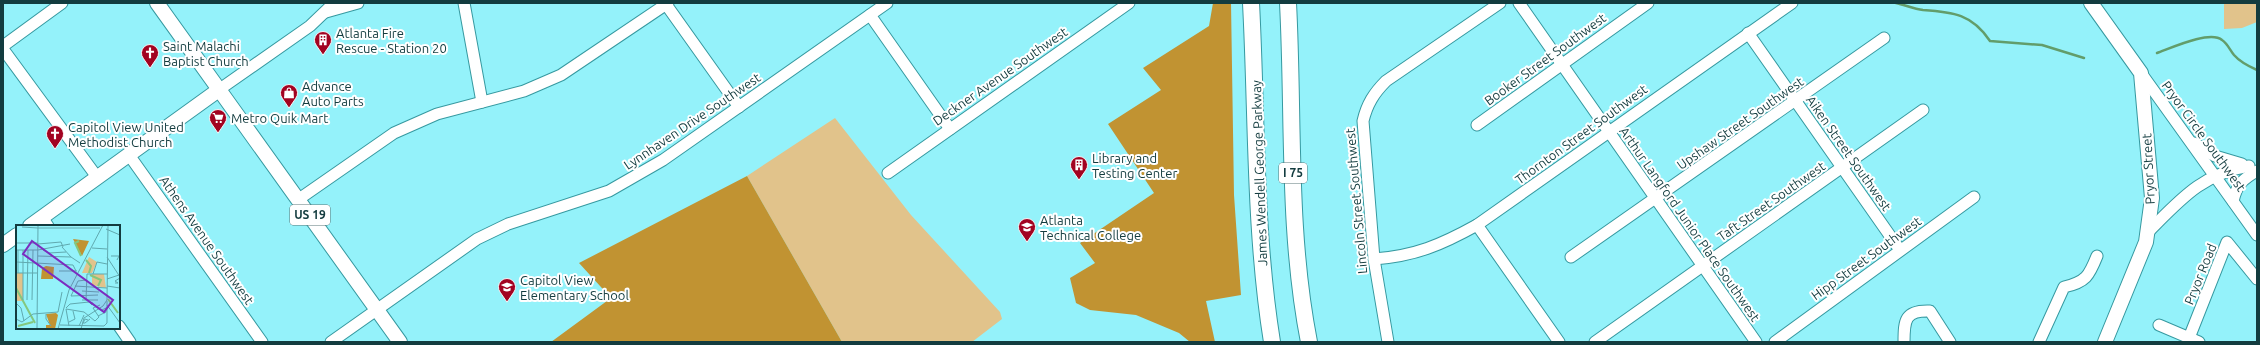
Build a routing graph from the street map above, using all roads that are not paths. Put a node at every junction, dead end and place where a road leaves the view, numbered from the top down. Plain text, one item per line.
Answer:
1 (62, 3) edge
2 (157, 3) edge
3 (334, 3) edge
4 (358, 3) edge
5 (464, 3) edge
6 (887, 3) edge
7 (1129, 3) edge
8 (1251, 3) edge
9 (1288, 3) edge
10 (1500, 3) edge
11 (1519, 3) edge
12 (1648, 3) edge
13 (1792, 3) edge
14 (2091, 3) edge
15 (667, 4) edge
16 (326, 12) junction
17 (870, 15) junction
18 (1748, 33) junction
19 (1884, 38) dead end
20 (3, 46) edge
21 (3, 49) edge
22 (1561, 63) junction
23 (2141, 73) junction
24 (220, 89) junction
25 (1796, 101) junction
26 (482, 102) junction
27 (739, 107) junction
28 (1924, 110) dead end
29 (1478, 125) dead end
30 (950, 129) junction
31 (1608, 131) junction
32 (2189, 140) junction
33 (129, 155) junction
34 (1843, 168) junction
35 (2254, 168) edge
36 (888, 173) dead end
37 (2214, 175) junction
38 (97, 177) junction
39 (1974, 197) dead end
40 (1656, 198) junction
41 (299, 199) junction
42 (2233, 201) junction
43 (45, 222) edge
44 (34, 225) edge
45 (1477, 225) junction
46 (2149, 231) junction
47 (2257, 234) edge
48 (16, 236) edge
49 (3, 245) edge
50 (1900, 250) junction
51 (2097, 256) dead end
52 (1571, 257) dead end
53 (1374, 259) junction
54 (1703, 266) junction
55 (2257, 279) edge
56 (377, 309) junction
57 (2159, 324) dead end
58 (120, 327) edge
59 (2194, 340) edge
60 (130, 342) edge
61 (262, 342) edge
62 (331, 342) edge
63 (400, 342) edge
64 (1272, 342) edge
65 (1309, 342) edge
66 (1388, 342) edge
67 (1559, 342) edge
68 (1595, 342) edge
69 (1756, 342) edge
70 (1775, 342) edge
71 (1904, 342) edge
72 (1950, 342) edge
73 (2040, 342) edge
74 (2105, 342) edge

1 - 20 street
2 - 24 main road, US 19
3 - 16 street
4 - 16 street
5 - 26 street
6 - 17 street, Lynnhaven Drive Southwest
7 - 30 street, Deckner Avenue Southwest
8 - 64 highway, James Wendell George Parkway
9 - 65 highway, I 75
10 - 53 street, Lincoln Street Southwest
11 - 22 street, Arthur Langford Junior Place Southwest
12 - 22 street, Booker Street Southwest
13 - 18 street, Thornton Street Southwest
14 - 23 main road
15 - 26 street
15 - 27 street
16 - 24 street
17 - 27 street, Lynnhaven Drive Southwest
17 - 30 street
18 - 25 street, Aiken Street Southwest
18 - 31 street, Thornton Street Southwest
19 - 25 street, Upshaw Street Southwest
21 - 38 street
22 - 29 street, Booker Street Southwest
22 - 31 street, Arthur Langford Junior Place Southwest
23 - 32 street, Pryor Circle Southwest
23 - 46 main road, Pryor Street
24 - 33 main road
24 - 41 main road, US 19
25 - 34 street, Aiken Street Southwest
25 - 40 street, Upshaw Street Southwest
26 - 41 street
27 - 56 street, Lynnhaven Drive Southwest
28 - 34 street, Taft Street Southwest
30 - 36 street, Deckner Avenue Southwest
31 - 40 street, Arthur Langford Junior Place Southwest
31 - 45 street, Thornton Street Southwest
32 - 35 street
32 - 37 street, Pryor Circle Southwest
33 - 38 main road
33 - 61 street, Athens Avenue Southwest
34 - 50 street, Aiken Street Southwest
34 - 54 street, Taft Street Southwest
35 - 37 street
35 - 42 street
37 - 42 street, Pryor Circle Southwest
37 - 46 street
38 - 43 main road
39 - 50 street, Hipp Street Southwest
40 - 52 street, Upshaw Street Southwest
40 - 54 street, Arthur Langford Junior Place Southwest
41 - 56 main road, US 19
42 - 47 street, Pryor Circle Southwest
43 - 44 main road
45 - 53 street, Thornton Street Southwest
45 - 67 street
46 - 74 main road, Pryor Street
48 - 49 main road
50 - 70 street, Hipp Street Southwest
51 - 73 street
53 - 66 street, Lincoln Street Southwest
54 - 68 street, Taft Street Southwest
54 - 69 street, Arthur Langford Junior Place Southwest
55 - 59 street, Pryor Road
56 - 62 street, Lynnhaven Drive Southwest
56 - 63 main road, US 19
57 - 59 street, Pryor Road
58 - 60 street
71 - 72 street

